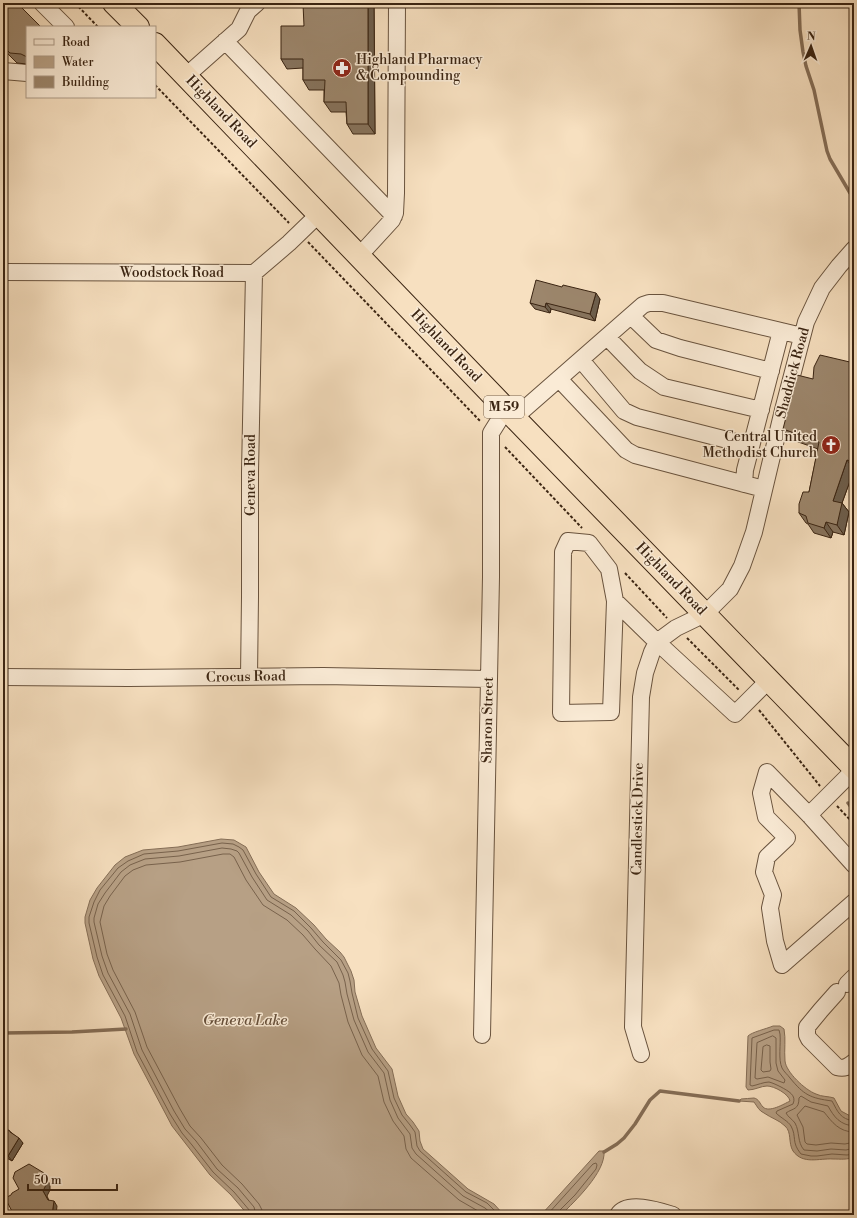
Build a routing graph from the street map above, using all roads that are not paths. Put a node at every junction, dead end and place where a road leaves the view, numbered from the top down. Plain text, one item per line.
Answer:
1 (42, 3) edge
2 (114, 3) edge
3 (257, 3) edge
4 (397, 3) edge
5 (65, 26) edge
6 (137, 26) edge
7 (226, 41) junction
8 (156, 45) edge
9 (3, 71) edge
10 (26, 73) edge
11 (186, 76) junction
12 (319, 214) junction
13 (394, 216) junction
14 (854, 249) edge
15 (359, 256) junction
16 (3, 272) edge
17 (254, 273) junction
18 (631, 316) junction
19 (781, 331) junction
20 (802, 336) junction
21 (607, 337) junction
22 (581, 360) junction
23 (770, 371) junction
24 (559, 379) junction
25 (761, 410) junction
26 (510, 413) junction
27 (751, 446) junction
28 (744, 484) junction
29 (764, 489) junction
30 (615, 601) junction
31 (705, 614) junction
32 (657, 642) junction
33 (249, 676) junction
34 (3, 677) edge
35 (489, 679) junction
36 (769, 680) junction
37 (854, 769) edge
38 (809, 815) junction
39 (854, 865) edge
40 (854, 902) edge
41 (846, 984) edge
42 (482, 1035) dead end
43 (641, 1054) dead end
44 (854, 1062) edge
45 (618, 1215) edge
46 (673, 1215) edge

1 - 5 street
2 - 6 highway
3 - 7 street
4 - 13 street
7 - 11 street
7 - 13 street
8 - 11 highway, Highland Road / M 59
9 - 10 street
11 - 12 highway, Highland Road / M 59
12 - 15 highway, Highland Road / M 59
12 - 17 street
13 - 15 street
14 - 20 street, Shaddick Road
15 - 26 highway, Highland Road / M 59
16 - 17 street, Woodstock Road
17 - 33 street, Geneva Road
18 - 19 street
18 - 21 street
18 - 23 street
19 - 20 street
19 - 23 street
20 - 29 street, Shaddick Road
21 - 22 street
21 - 25 street
22 - 24 street
22 - 27 street
23 - 25 street
24 - 26 street
24 - 28 street
25 - 27 street
26 - 31 highway, Highland Road / M 59
26 - 35 street, Sharon Street
27 - 28 street
28 - 29 street
29 - 31 street, Shaddick Road
30 - 30 street
30 - 32 street
31 - 32 street
31 - 36 highway, Highland Road / M 59
32 - 36 street
32 - 43 street, Candlestick Drive
33 - 34 street, Crocus Road
33 - 35 street, Crocus Road
35 - 42 street, Sharon Street
36 - 37 highway, Highland Road / M 59
37 - 38 street
38 - 39 street
38 - 40 street
41 - 44 street
45 - 46 street

